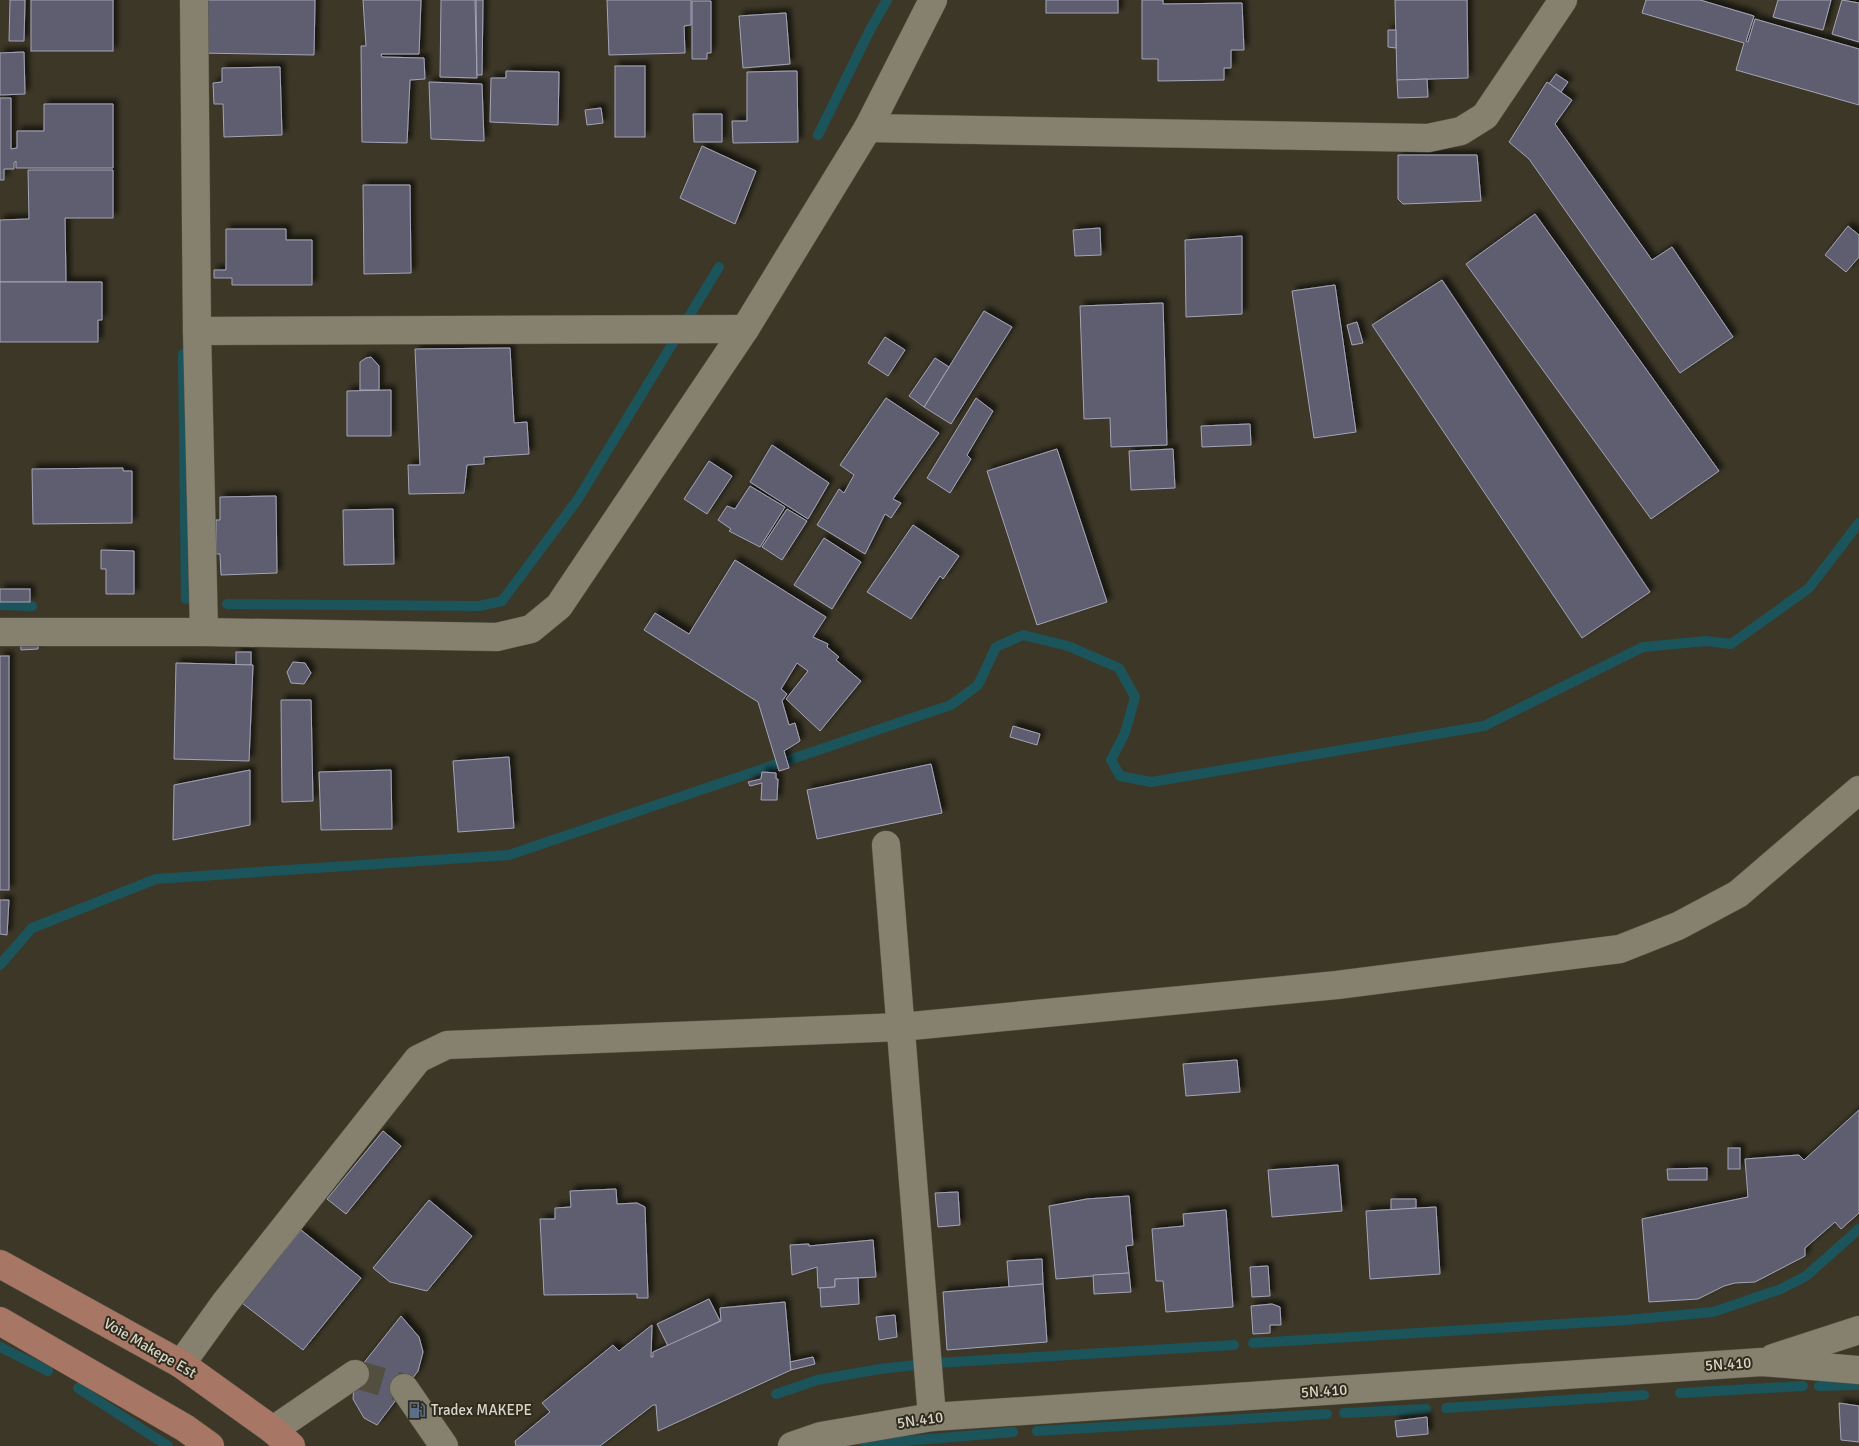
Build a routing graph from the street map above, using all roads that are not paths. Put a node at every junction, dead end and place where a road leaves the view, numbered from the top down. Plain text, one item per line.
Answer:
1 (194, 0) edge
2 (933, 0) edge
3 (1563, 0) edge
4 (868, 128) junction
5 (745, 330) junction
6 (197, 331) junction
7 (0, 632) edge
8 (204, 632) junction
9 (1859, 790) edge
10 (886, 845) dead end
11 (901, 1027) junction
12 (0, 1264) edge
13 (0, 1322) edge
14 (1859, 1330) edge
15 (1762, 1362) junction
16 (182, 1364) junction
17 (1859, 1370) edge
18 (355, 1374) dead end
19 (404, 1388) tunnel mouth
20 (932, 1417) junction
21 (282, 1438) edge
22 (210, 1446) edge
23 (444, 1446) edge
24 (792, 1446) edge

1 - 6 street
2 - 4 street
3 - 4 street
4 - 5 street
5 - 6 street
5 - 8 street
6 - 8 street
7 - 8 street
9 - 11 street
10 - 11 street
11 - 16 street
11 - 20 street
12 - 16 main road, Voie Makepe Est
13 - 22 main road
14 - 15 street
15 - 17 street, 5N.410
15 - 20 street, 5N.410
16 - 21 main road, Voie Makepe Est
18 - 21 street
19 - 23 street
20 - 24 street, 5N.410

